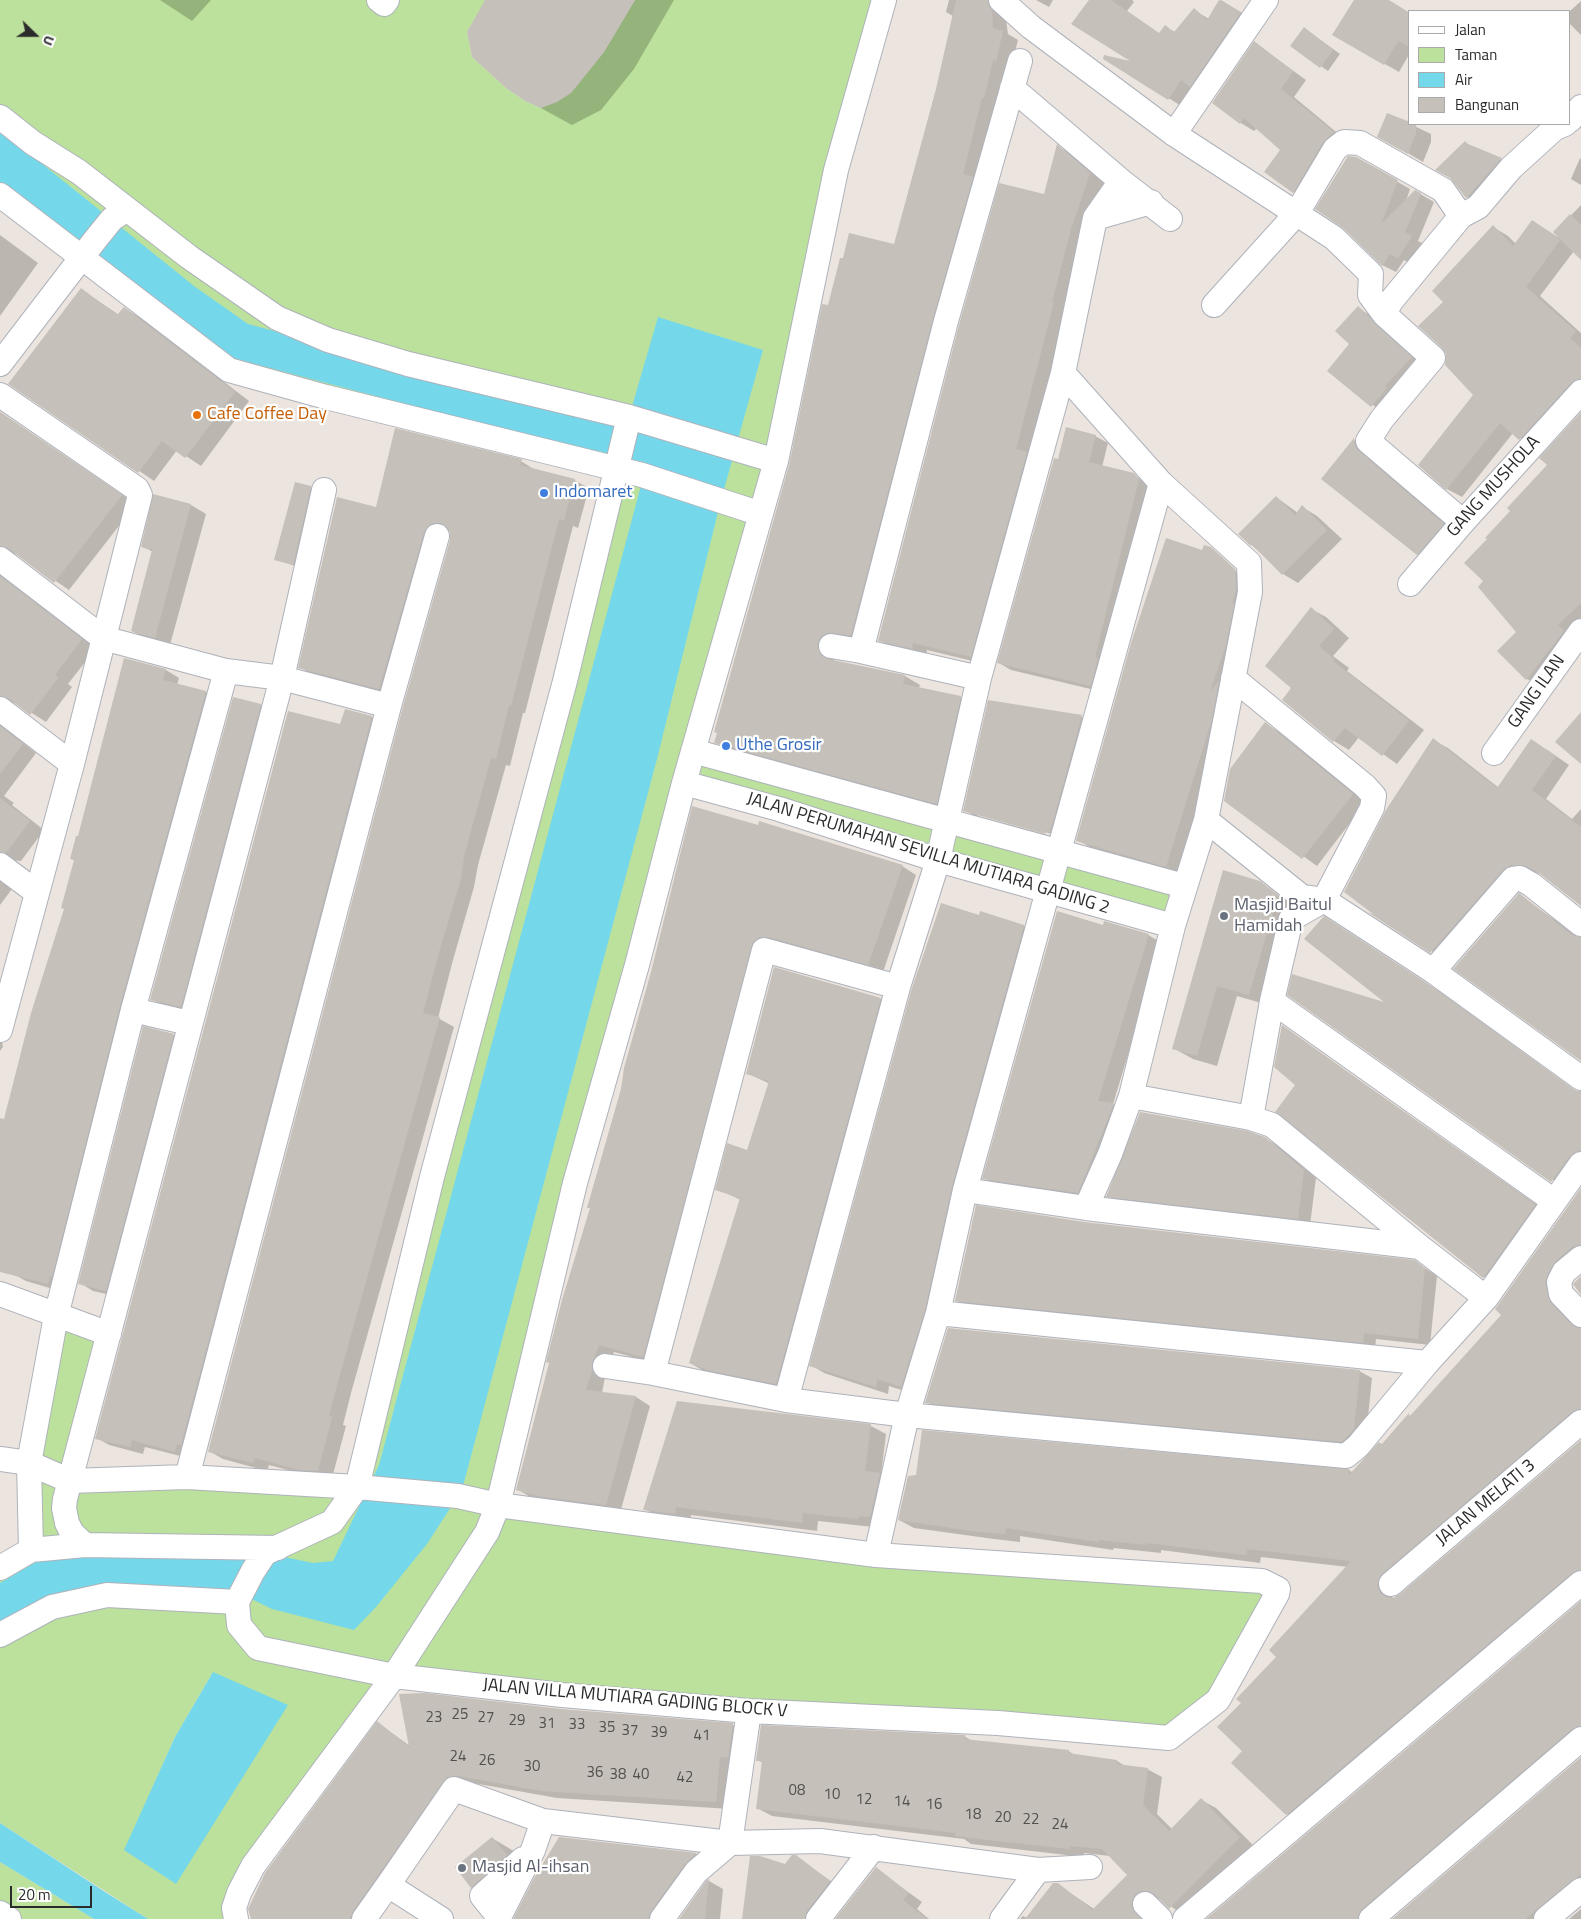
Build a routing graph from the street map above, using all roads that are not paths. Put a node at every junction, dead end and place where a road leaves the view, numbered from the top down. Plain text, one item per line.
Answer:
1 (378, 0) edge
2 (387, 0) edge
3 (884, 0) edge
4 (1001, 0) edge
5 (1266, 0) edge
6 (1020, 61) dead end
7 (1012, 88) junction
8 (1581, 107) edge
9 (0, 117) edge
10 (1571, 119) edge
11 (1563, 125) edge
12 (1571, 125) edge
13 (1174, 134) junction
14 (1581, 135) edge
15 (1121, 181) junction
16 (0, 195) edge
17 (1150, 202) junction
18 (126, 210) junction
19 (1296, 213) junction
20 (1461, 216) junction
21 (1096, 218) junction
22 (1170, 219) dead end
23 (81, 258) junction
24 (1214, 304) dead end
25 (1384, 314) junction
26 (0, 364) edge
27 (1063, 373) junction
28 (1581, 392) edge
29 (0, 395) edge
30 (629, 417) junction
31 (776, 461) junction
32 (618, 469) junction
33 (1161, 483) junction
34 (324, 490) dead end
35 (761, 514) junction
36 (1463, 522) junction
37 (438, 536) dead end
38 (0, 559) edge
39 (1410, 584) dead end
40 (1581, 631) edge
41 (102, 638) junction
42 (831, 646) dead end
43 (861, 650) junction
44 (226, 670) junction
45 (282, 678) junction
46 (979, 678) junction
47 (1233, 678) junction
48 (389, 706) junction
49 (0, 710) edge
50 (693, 751) junction
51 (1494, 753) dead end
52 (72, 764) junction
53 (794, 780) junction
54 (684, 783) junction
55 (779, 809) junction
56 (1206, 820) junction
57 (947, 821) junction
58 (1059, 853) junction
59 (938, 860) junction
60 (0, 866) edge
61 (1184, 886) junction
62 (1048, 891) junction
63 (36, 892) junction
64 (1324, 900) junction
65 (1581, 924) edge
66 (1172, 926) junction
67 (1433, 971) junction
68 (898, 987) junction
69 (1272, 1001) junction
70 (133, 1010) junction
71 (189, 1023) junction
72 (0, 1028) edge
73 (1581, 1078) edge
74 (1131, 1096) junction
75 (1252, 1118) junction
76 (1581, 1164) edge
77 (965, 1190) junction
78 (1554, 1201) junction
79 (1086, 1208) junction
80 (1420, 1247) junction
81 (1581, 1258) edge
82 (0, 1294) edge
83 (1486, 1298) junction
84 (938, 1314) junction
85 (1581, 1315) edge
86 (56, 1316) junction
87 (109, 1334) junction
88 (1426, 1363) junction
89 (605, 1366) dead end
90 (653, 1373) junction
91 (786, 1400) junction
92 (907, 1415) junction
93 (1581, 1422) edge
94 (0, 1459) edge
95 (29, 1463) junction
96 (187, 1477) junction
97 (70, 1481) junction
98 (357, 1487) junction
99 (498, 1505) junction
100 (85, 1545) junction
101 (278, 1548) junction
102 (31, 1550) junction
103 (876, 1555) junction
104 (0, 1568) edge
105 (1581, 1583) edge
106 (1391, 1584) dead end
107 (237, 1602) junction
108 (0, 1635) edge
109 (394, 1676) junction
110 (749, 1711) junction
111 (1581, 1739) edge
112 (543, 1821) junction
113 (730, 1843) junction
114 (874, 1847) junction
115 (1090, 1868) dead end
116 (1038, 1870) junction
117 (388, 1885) junction
118 (1581, 1890) edge
119 (0, 1913) edge
120 (499, 1918) edge
121 (9, 1919) edge
122 (236, 1919) edge
123 (364, 1919) edge
124 (441, 1919) edge
125 (662, 1919) edge
126 (818, 1919) edge
127 (1002, 1919) edge
128 (1185, 1919) edge
129 (1371, 1919) edge
130 (1546, 1919) edge

1 - 2 street
3 - 31 street
4 - 13 street
5 - 13 street
6 - 7 street
7 - 15 street
7 - 43 street
8 - 10 street
9 - 18 street
11 - 20 street
12 - 14 street
13 - 19 street
15 - 17 street
15 - 21 street
16 - 23 street
17 - 21 street
17 - 22 street
18 - 23 street
18 - 30 street
19 - 20 street
19 - 24 street
19 - 25 street
20 - 25 street
21 - 27 street
23 - 26 street
23 - 32 street
25 - 36 street
27 - 33 street
27 - 46 street
28 - 36 street, GANG MUSHOLA
29 - 41 street
30 - 31 street
30 - 32 street
31 - 35 street
32 - 35 street
32 - 98 street
33 - 47 street
33 - 58 street
34 - 45 street
35 - 50 street
36 - 39 street, GANG MUSHOLA
37 - 48 street
38 - 41 street
40 - 51 street, GANG ILAN
41 - 44 street
41 - 52 street
42 - 43 street
43 - 46 street
44 - 45 street
44 - 70 street
45 - 48 street
45 - 71 street
46 - 57 street
47 - 56 street
47 - 64 street
48 - 96 street
49 - 52 street
50 - 53 street
50 - 54 street
52 - 63 street
53 - 55 street
53 - 57 street
54 - 55 street, JALAN PERUMAHAN SEVILLA MUTIARA GADING 2
54 - 99 street
55 - 59 street, JALAN PERUMAHAN SEVILLA MUTIARA GADING 2
56 - 61 street
56 - 64 street
57 - 58 street
57 - 59 street
58 - 61 street
58 - 62 street
59 - 62 street, JALAN PERUMAHAN SEVILLA MUTIARA GADING 2
59 - 68 street
60 - 63 street
61 - 66 street
62 - 66 street, JALAN PERUMAHAN SEVILLA MUTIARA GADING 2
62 - 77 street
63 - 72 street
64 - 67 street
64 - 69 street
65 - 67 street
66 - 74 street
67 - 73 street
68 - 90 street
68 - 91 street
69 - 75 street
69 - 78 street
70 - 71 street
70 - 86 street
71 - 87 street
74 - 75 street
74 - 79 street
75 - 80 street
76 - 78 street
77 - 79 street
77 - 84 street
78 - 83 street
79 - 80 street
80 - 83 street
81 - 85 street
82 - 86 street
83 - 88 street
84 - 88 street
84 - 92 street
86 - 87 street
86 - 95 street
87 - 97 street
88 - 92 street
89 - 90 street
90 - 91 street
91 - 92 street
92 - 103 street
93 - 106 street, JALAN MELATI 3
94 - 95 street
95 - 97 street
95 - 102 street
96 - 97 street
96 - 98 street
97 - 100 street
98 - 99 street
98 - 101 street
99 - 103 street
99 - 109 street
100 - 101 street
100 - 102 street
101 - 107 street
102 - 104 street
103 - 110 street, JALAN VILLA MUTIARA GADING BLOCK V
105 - 128 street
107 - 108 street
107 - 109 street, JALAN VILLA MUTIARA GADING BLOCK V
109 - 110 street, JALAN VILLA MUTIARA GADING BLOCK V
109 - 122 street
110 - 113 street
111 - 129 street
112 - 113 street
112 - 117 street
112 - 120 street
113 - 114 street
113 - 125 street
114 - 116 street
114 - 126 street
115 - 116 street
116 - 127 street
117 - 123 street
117 - 124 street
118 - 130 street
119 - 121 street

